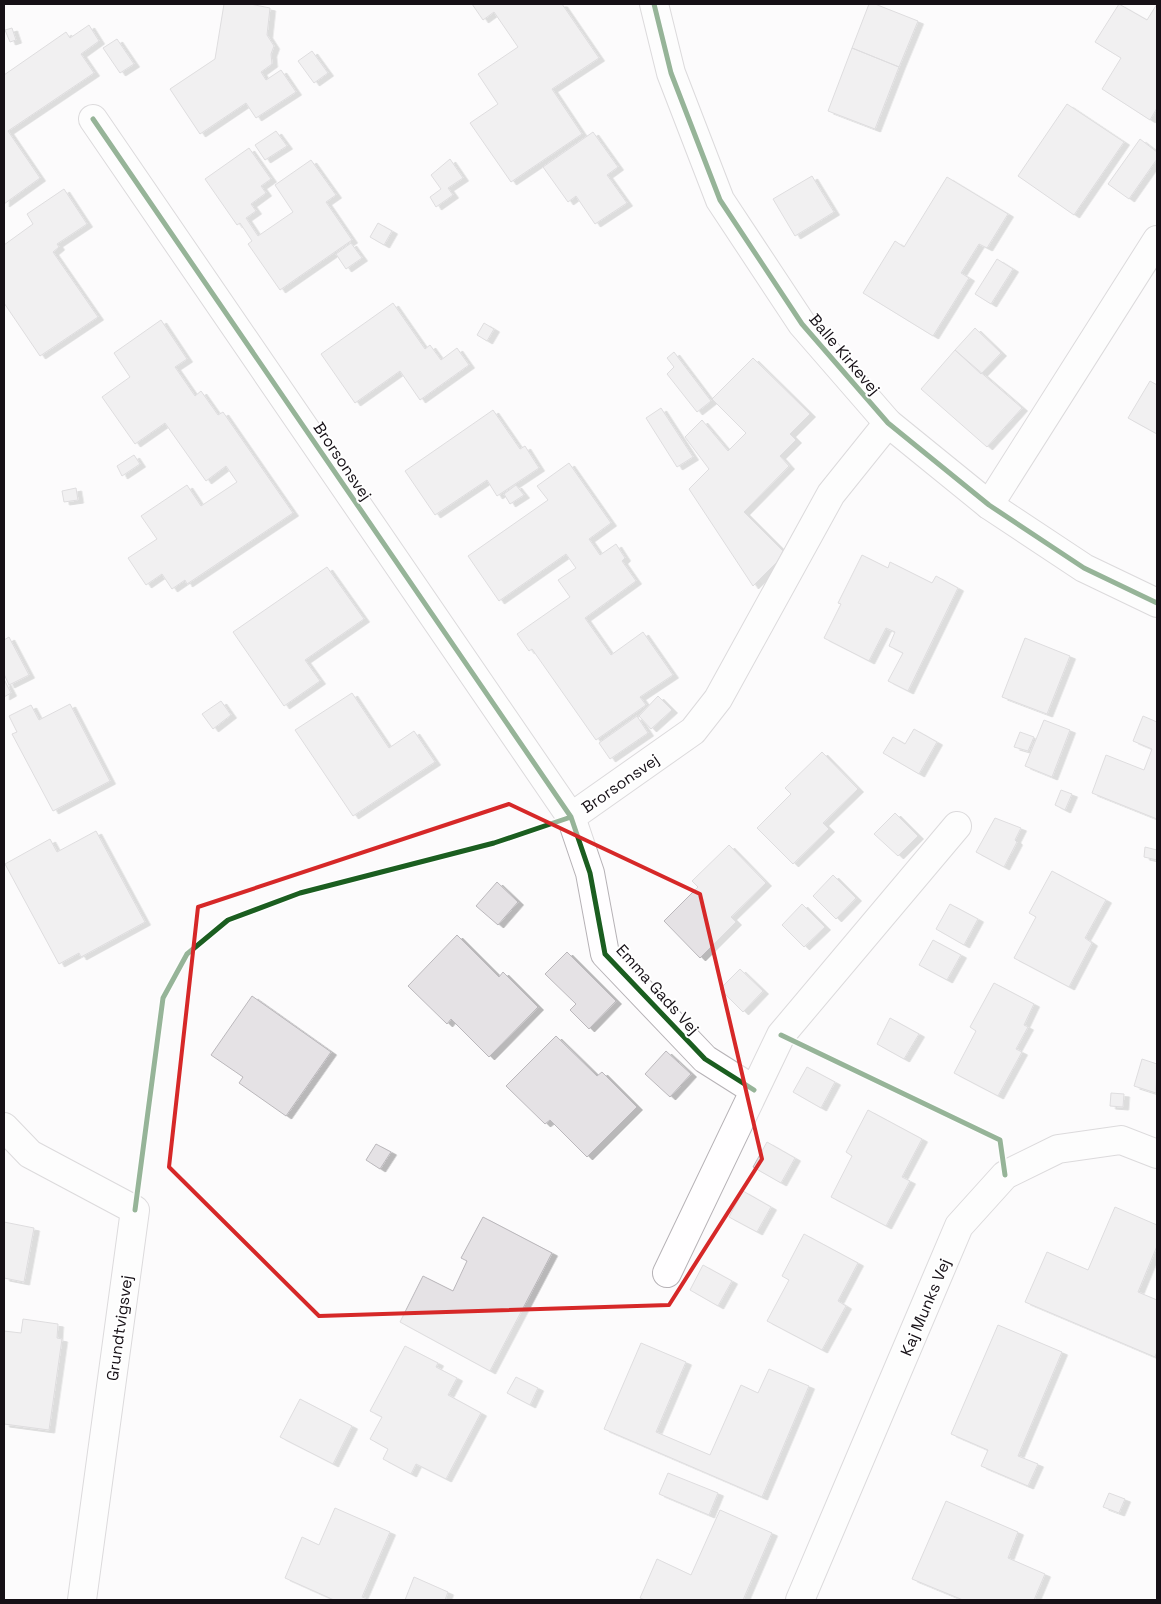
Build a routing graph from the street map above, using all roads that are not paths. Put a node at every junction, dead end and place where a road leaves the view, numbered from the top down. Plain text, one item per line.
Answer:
1 (654, 4) edge
2 (93, 119) dead end
3 (1157, 240) edge
4 (888, 423) junction
5 (988, 505) junction
6 (1157, 603) edge
7 (571, 817) junction
8 (957, 826) dead end
9 (754, 1090) junction
10 (4, 1127) edge
11 (1157, 1154) edge
12 (667, 1273) dead end
13 (82, 1600) edge
14 (800, 1600) edge

1 - 4 street, Balle Kirkevej
2 - 7 street, Brorsonsvej
3 - 5 street
4 - 5 street, Balle Kirkevej
4 - 7 street, Brorsonsvej
5 - 6 street, Balle Kirkevej
7 - 9 street, Emma Gads Vej
8 - 9 street
9 - 12 street
10 - 13 street, Grundtvigsvej
11 - 14 street, Kaj Munks Vej

